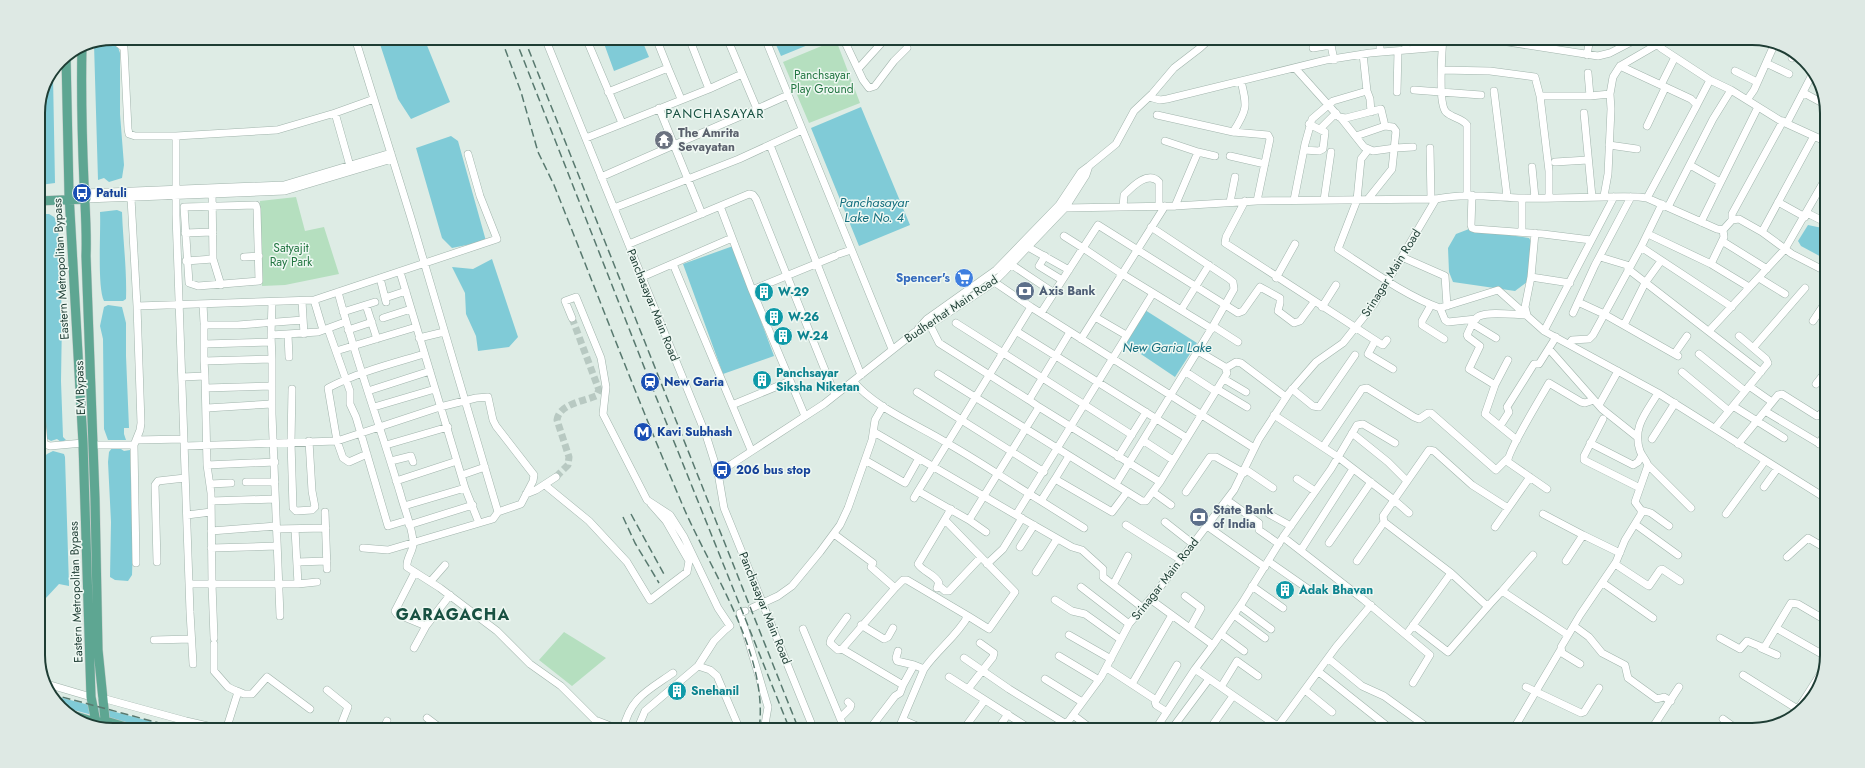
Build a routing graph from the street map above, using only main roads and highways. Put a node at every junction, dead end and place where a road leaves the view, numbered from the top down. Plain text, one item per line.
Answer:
1 (82, 53) edge
2 (66, 64) edge
3 (45, 196) edge
4 (85, 196) junction
5 (69, 197) junction
6 (45, 201) edge
7 (95, 720) edge
8 (106, 722) edge

1 - 4 main road, EM Bypass
2 - 5 main road, Eastern Metropolitan Bypass
3 - 5 main road
4 - 5 main road
4 - 8 main road, EM Bypass
5 - 6 main road
5 - 7 main road, Eastern Metropolitan Bypass

